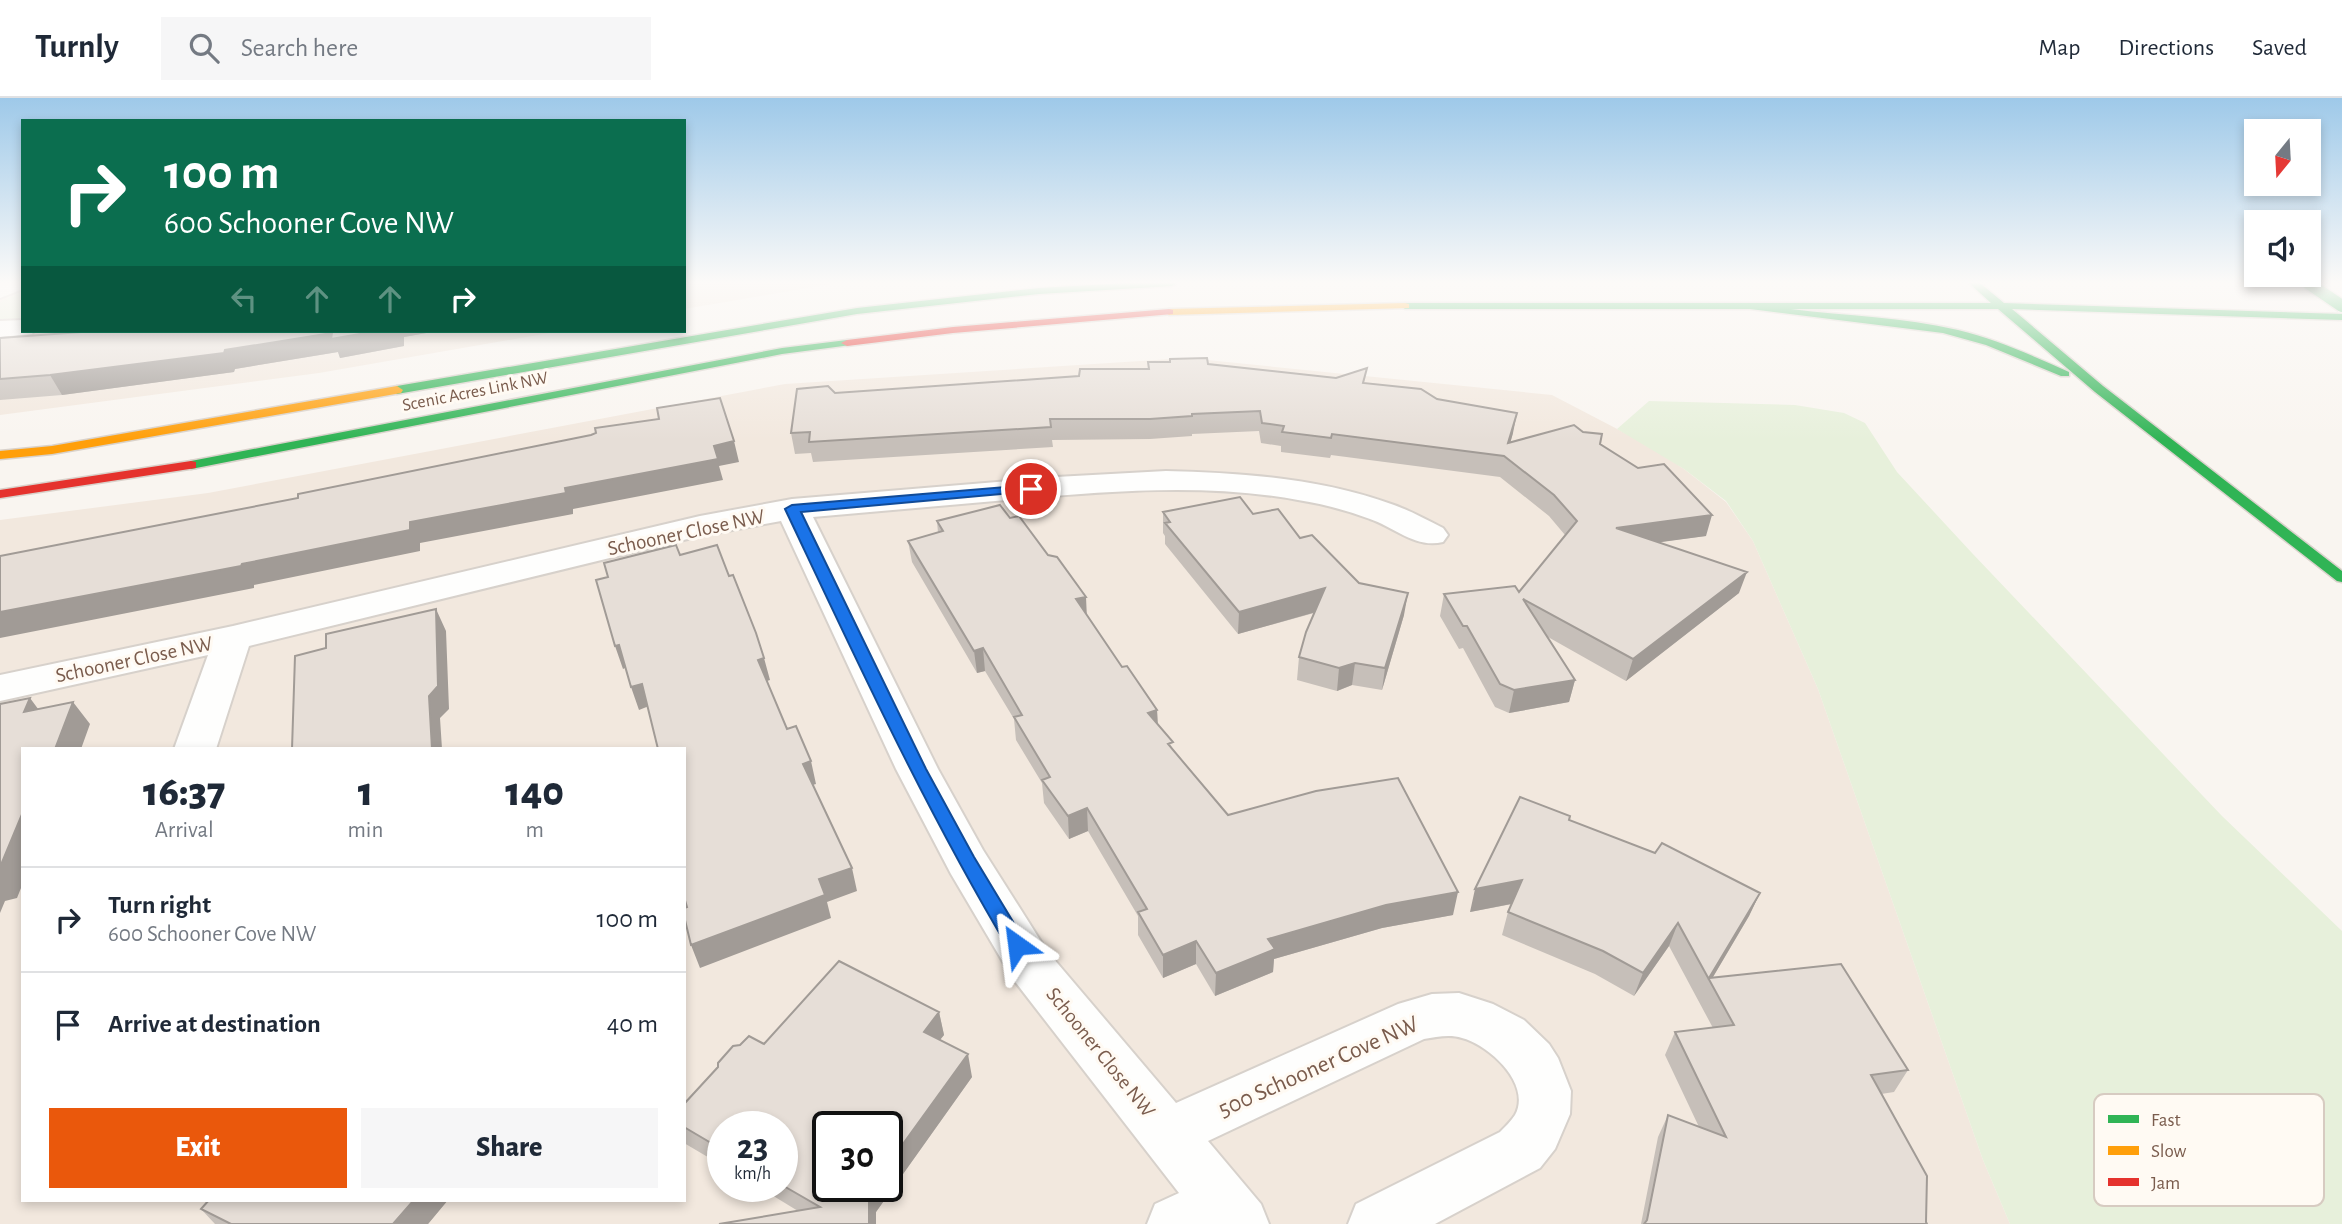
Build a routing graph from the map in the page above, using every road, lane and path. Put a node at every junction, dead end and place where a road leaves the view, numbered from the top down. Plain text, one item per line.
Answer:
1 (715, 336) edge
2 (908, 336) edge
3 (1961, 336) edge
4 (2037, 336) edge
5 (2099, 389) junction
6 (0, 455) edge
7 (0, 494) edge
8 (792, 509) junction
9 (1431, 535) dead end
10 (2342, 578) edge
11 (233, 638) junction
12 (0, 688) edge
13 (196, 747) edge
14 (1168, 1133) junction
15 (1213, 1217) edge
16 (1377, 1224) edge

1 - 6 main road, Scenic Acres Link NW
2 - 7 main road, Scenic Acres Link NW
3 - 5 main road
4 - 5 main road
5 - 10 main road
8 - 9 street
8 - 11 street, Schooner Close NW
8 - 14 street, Schooner Close NW
11 - 12 street, Schooner Close NW
11 - 13 street
14 - 15 street, Schooner Close NW
14 - 16 street, 500 Schooner Cove NW

